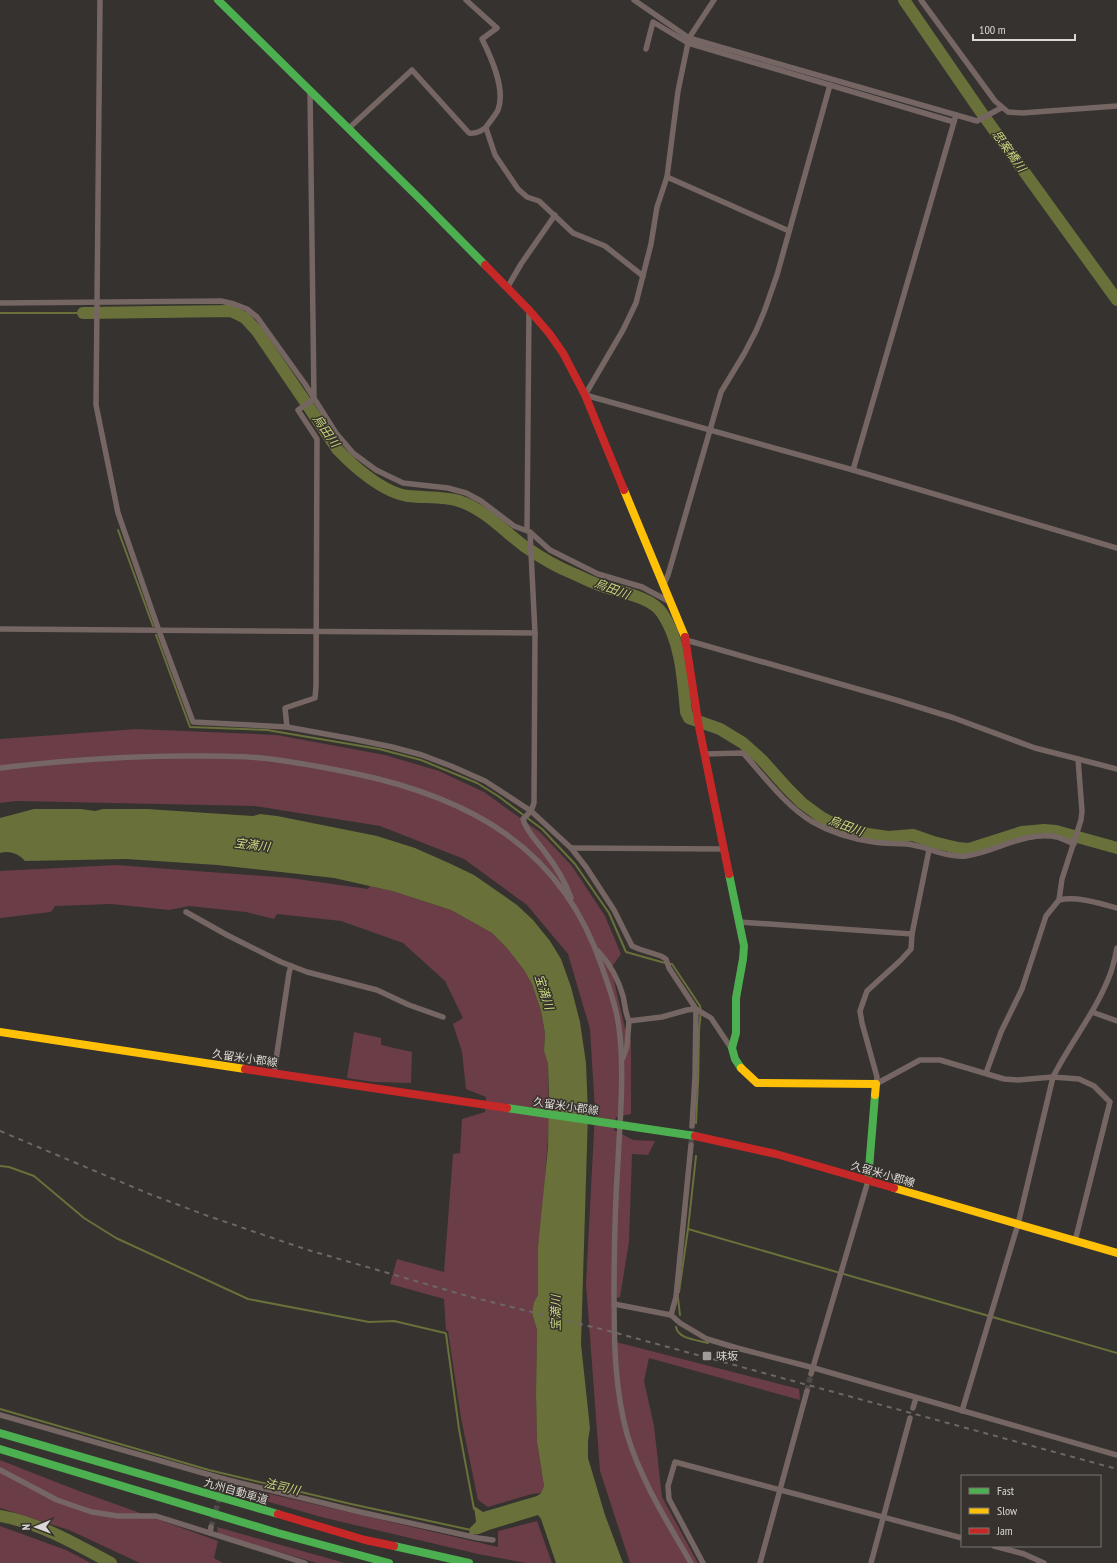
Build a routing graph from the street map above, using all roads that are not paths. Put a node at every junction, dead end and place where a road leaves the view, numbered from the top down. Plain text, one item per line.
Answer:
1 (100, 0) edge
2 (218, 0) edge
3 (466, 0) edge
4 (634, 0) edge
5 (714, 0) edge
6 (921, 0) edge
7 (688, 41) junction
8 (646, 49) dead end
9 (830, 85) junction
10 (310, 90) junction
11 (1117, 106) edge
12 (999, 109) junction
13 (956, 115) junction
14 (954, 122) junction
15 (486, 128) junction
16 (348, 129) junction
17 (667, 177) junction
18 (555, 215) junction
19 (789, 231) junction
20 (643, 276) junction
21 (507, 288) junction
22 (0, 303) edge
23 (96, 305) junction
24 (529, 310) junction
25 (585, 395) junction
26 (312, 400) junction
27 (711, 430) junction
28 (853, 470) junction
29 (529, 531) junction
30 (1117, 548) edge
31 (663, 586) junction
32 (670, 602) junction
33 (0, 629) edge
34 (159, 631) junction
35 (316, 631) junction
36 (535, 633) junction
37 (686, 640) junction
38 (287, 727) junction
39 (704, 754) junction
40 (1078, 759) junction
41 (0, 768) edge
42 (1117, 769) edge
43 (531, 811) junction
44 (1075, 842) junction
45 (570, 848) junction
46 (724, 849) junction
47 (929, 850) junction
48 (1059, 900) junction
49 (574, 905) junction
50 (1117, 908) edge
51 (186, 912) dead end
52 (739, 922) junction
53 (912, 934) junction
54 (1117, 948) edge
55 (597, 950) junction
56 (291, 966) junction
57 (696, 1009) junction
58 (1092, 1012) junction
59 (443, 1017) dead end
60 (629, 1020) junction
61 (1117, 1021) edge
62 (0, 1032) edge
63 (731, 1048) junction
64 (622, 1064) junction
65 (274, 1073) junction
66 (986, 1073) junction
67 (1053, 1077) junction
68 (876, 1084) junction
69 (618, 1124) junction
70 (692, 1126) tunnel mouth
71 (691, 1145) tunnel mouth
72 (868, 1181) junction
73 (1018, 1224) junction
74 (1075, 1241) junction
75 (1117, 1253) edge
76 (614, 1304) junction
77 (671, 1315) junction
78 (814, 1368) junction
79 (811, 1374) tunnel mouth
80 (806, 1391) tunnel mouth
81 (916, 1398) junction
82 (913, 1408) dead end
83 (962, 1411) junction
84 (0, 1415) edge
85 (910, 1418) dead end
86 (0, 1433) edge
87 (0, 1449) edge
88 (1117, 1455) edge
89 (0, 1470) edge
90 (780, 1490) junction
91 (883, 1516) junction
92 (211, 1526) tunnel mouth
93 (210, 1533) junction
94 (961, 1538) edge
95 (493, 1540) dead end
96 (998, 1547) edge
97 (305, 1563) edge
98 (389, 1563) edge
99 (469, 1563) edge
100 (691, 1563) edge
101 (703, 1563) edge
102 (760, 1563) edge
103 (871, 1563) edge
104 (1044, 1563) edge

1 - 23 street
2 - 10 main road
3 - 15 street
4 - 7 street
5 - 7 street
6 - 12 street
7 - 8 street
7 - 9 street
7 - 13 street
7 - 17 street
9 - 14 street
9 - 19 street
10 - 16 main road
10 - 26 street
11 - 12 street
12 - 13 street
13 - 14 street
14 - 28 street
15 - 16 street
15 - 18 street
16 - 21 main road
17 - 19 street
17 - 20 street
18 - 20 street
18 - 21 street
19 - 27 street
20 - 25 street
21 - 24 main road
22 - 23 street
23 - 26 street
23 - 34 street
24 - 25 main road
24 - 29 street
25 - 27 street
25 - 31 main road
26 - 29 street
26 - 35 street
27 - 28 street
27 - 31 street
28 - 30 street
29 - 32 street
29 - 36 street
31 - 32 main road
32 - 37 main road
33 - 34 street
34 - 35 street
34 - 38 street
35 - 36 street
35 - 38 street
36 - 43 street
37 - 39 main road
37 - 40 street
38 - 43 street
39 - 46 main road
39 - 47 street
40 - 42 street
40 - 44 street
41 - 49 street
43 - 45 street
43 - 49 street
44 - 47 street
44 - 48 street
45 - 46 street
45 - 57 street
46 - 52 main road
47 - 53 street
48 - 50 street
48 - 66 street
49 - 55 street
51 - 56 street
52 - 53 street
52 - 63 main road
53 - 68 street
54 - 58 street
55 - 60 street
55 - 64 street
56 - 59 street
56 - 65 street
57 - 60 street
57 - 63 street
57 - 70 street
58 - 61 street
58 - 67 street
60 - 64 street
62 - 65 main road, 久留米小郡線
63 - 68 main road
64 - 69 street
65 - 69 main road, 久留米小郡線
66 - 67 street
66 - 68 street
67 - 73 street
67 - 74 street
68 - 72 main road
69 - 72 main road, 久留米小郡線
69 - 76 street
71 - 77 street
72 - 73 main road, 久留米小郡線
72 - 78 street
73 - 74 main road, 久留米小郡線
73 - 83 street
74 - 75 main road, 久留米小郡線
76 - 77 street
76 - 100 street
77 - 78 street
78 - 79 street
78 - 81 street
80 - 90 street
81 - 82 street
81 - 83 street
83 - 88 street
84 - 95 street
85 - 91 street
86 - 99 main road, 九州自動車道
87 - 98 main road
89 - 93 street
90 - 91 street
90 - 101 street
90 - 102 street
91 - 94 street
91 - 103 street
92 - 93 street
93 - 97 street
96 - 104 street

